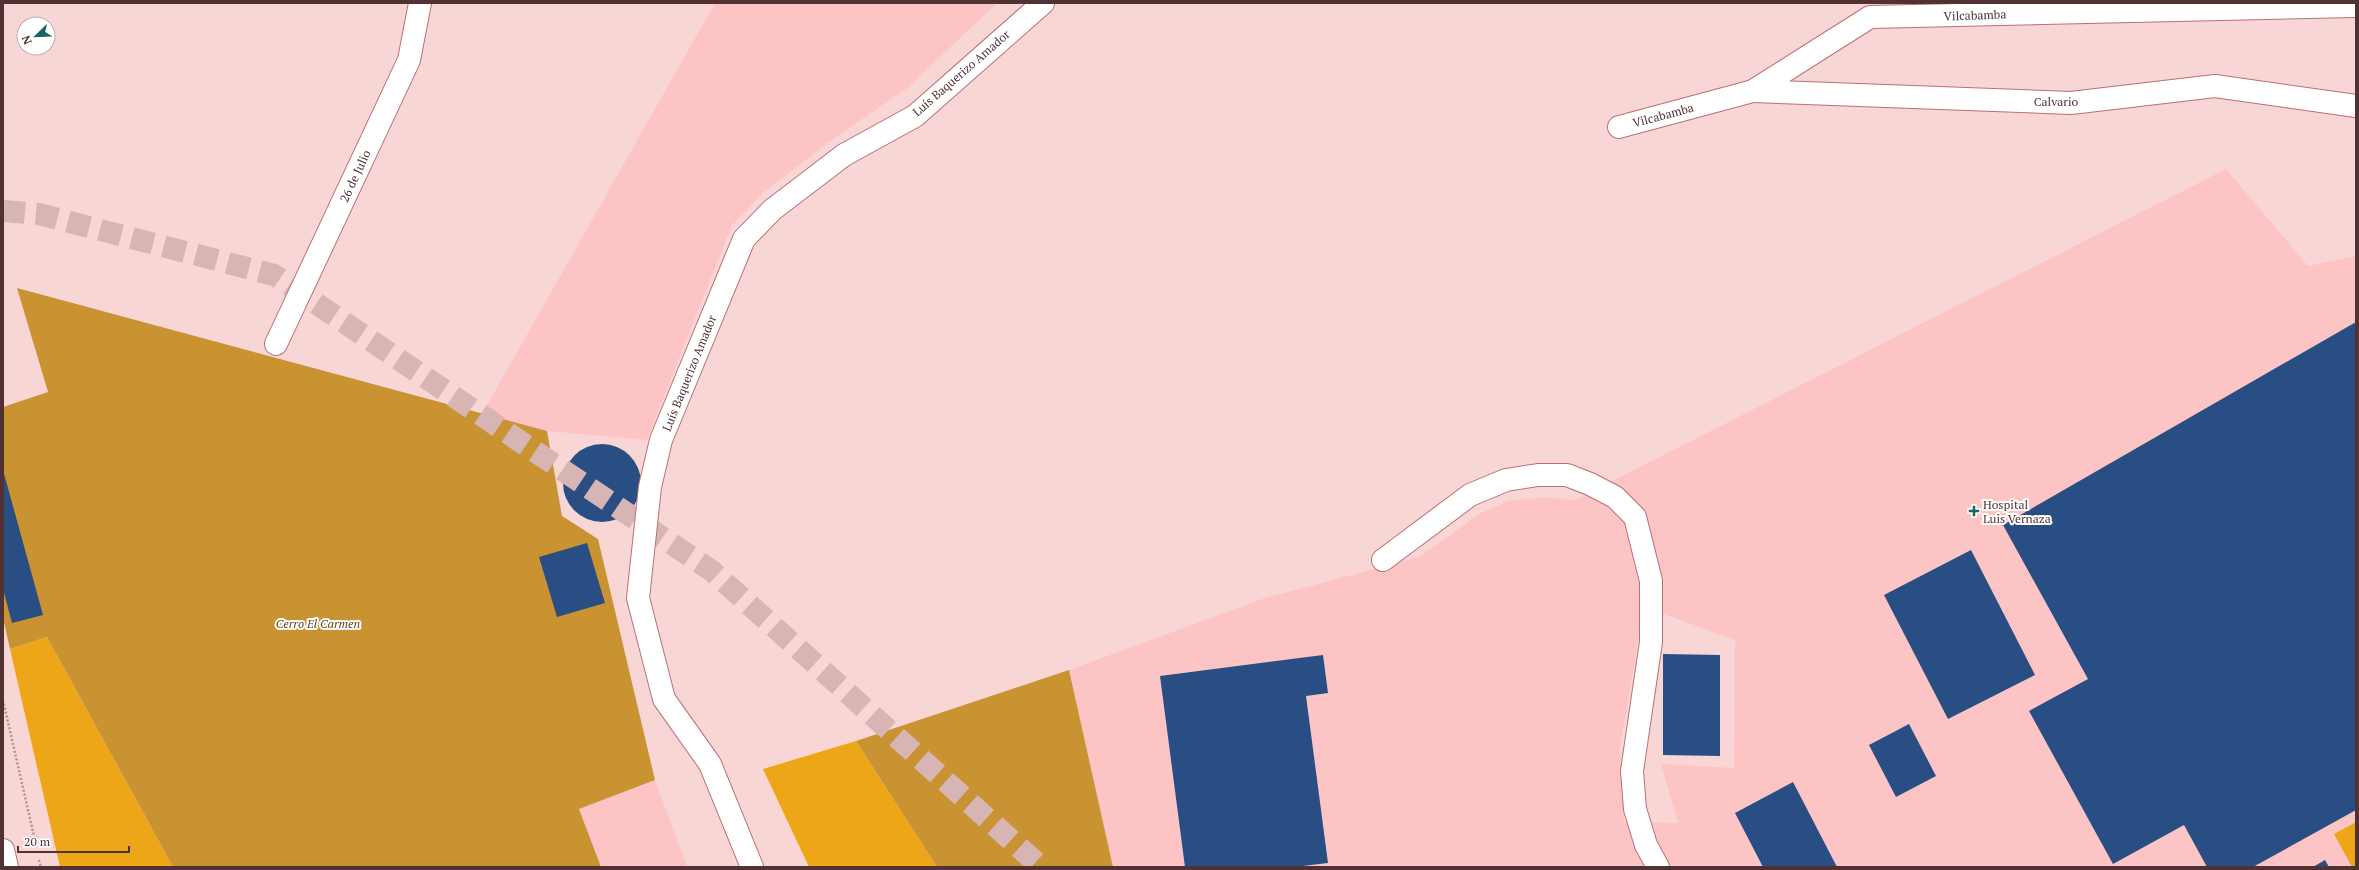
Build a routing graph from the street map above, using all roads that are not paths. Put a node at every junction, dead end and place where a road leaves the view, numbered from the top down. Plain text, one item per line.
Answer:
1 (420, 3) edge
2 (1043, 3) edge
3 (2356, 6) edge
4 (2016, 8) edge
5 (1753, 91) junction
6 (2356, 106) edge
7 (1619, 127) dead end
8 (276, 344) dead end
9 (1382, 560) dead end
10 (3, 850) edge
11 (7, 867) edge
12 (752, 867) edge
13 (1658, 867) edge

1 - 8 street, 26 de Julio
2 - 12 street, Luís Baquerizo Amador
3 - 4 street, Vilcabamba
4 - 5 street, Vilcabamba
5 - 6 street, Calvario
5 - 7 street, Vilcabamba
9 - 13 street
10 - 11 street

